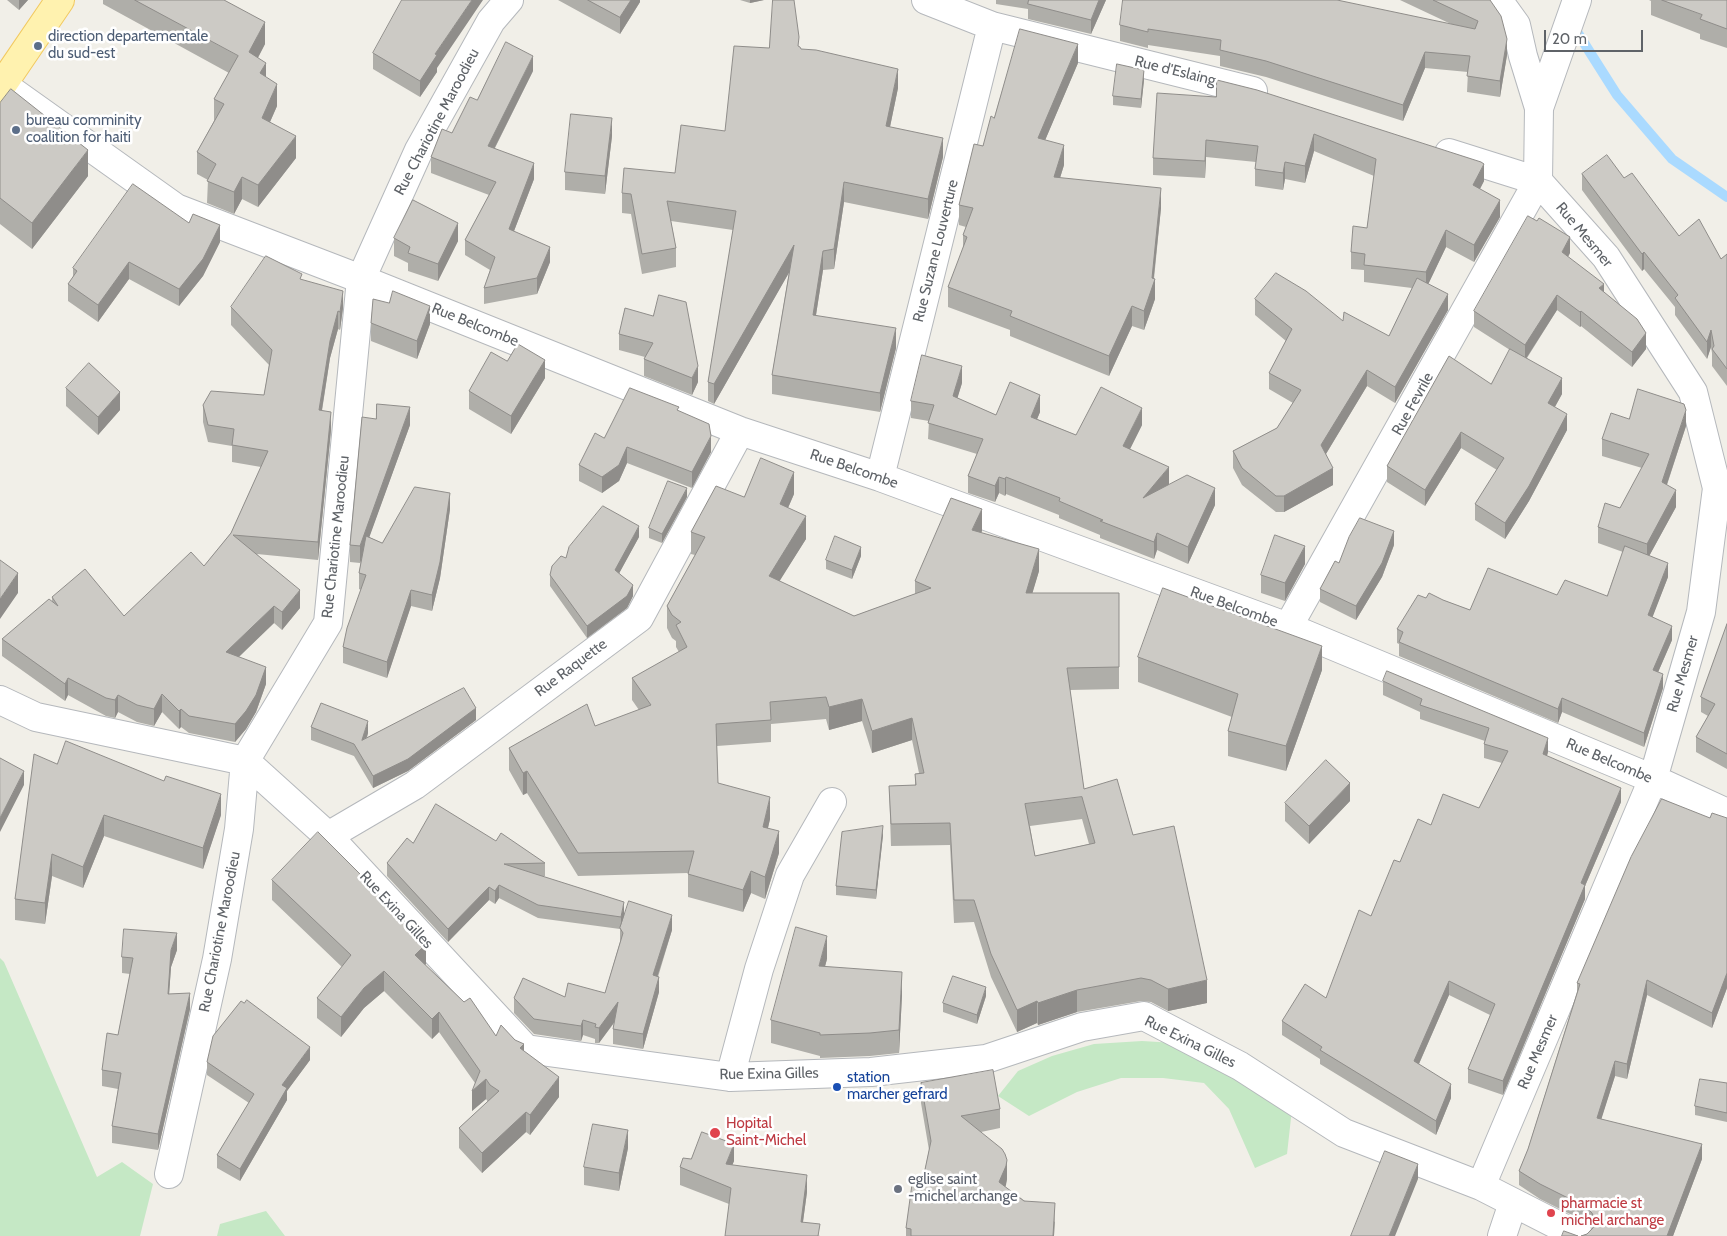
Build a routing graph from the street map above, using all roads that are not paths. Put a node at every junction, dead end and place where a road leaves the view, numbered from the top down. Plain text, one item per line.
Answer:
1 (60, 0) edge
2 (509, 0) edge
3 (926, 0) edge
4 (1498, 0) edge
5 (1577, 0) edge
6 (992, 26) junction
7 (1, 86) edge
8 (1279, 99) edge
9 (1539, 108) junction
10 (1427, 146) edge
11 (1538, 181) junction
12 (361, 279) junction
13 (740, 431) junction
14 (880, 477) junction
15 (1288, 627) junction
16 (0, 700) edge
17 (245, 762) junction
18 (1652, 779) junction
19 (832, 802) dead end
20 (1727, 813) edge
21 (328, 836) junction
22 (730, 1077) junction
23 (169, 1174) dead end
24 (1481, 1186) junction
25 (1513, 1202) junction
26 (1502, 1236) edge
27 (1578, 1236) edge

1 - 7 main road
2 - 12 street, Rue Chariotine Maroodieu
3 - 6 street, Rue d'Eslaing
4 - 9 street
5 - 9 street
6 - 8 street, Rue d'Eslaing
6 - 14 street, Rue Suzane Louverture
7 - 12 street, Rue Belcombe
9 - 11 street
10 - 11 street
11 - 15 street, Rue Fevrile
11 - 18 street, Rue Mesmer
12 - 13 street, Rue Belcombe
12 - 17 street, Rue Chariotine Maroodieu
13 - 14 street, Rue Belcombe
13 - 21 street, Rue Raquette
14 - 15 street, Rue Belcombe
15 - 18 street, Rue Belcombe
16 - 17 street, Rue Exina Gilles
17 - 21 street, Rue Exina Gilles
17 - 23 street, Rue Chariotine Maroodieu
18 - 20 street, Rue Belcombe
18 - 24 street, Rue Mesmer
19 - 22 street
21 - 22 street, Rue Exina Gilles
22 - 24 street, Rue Exina Gilles
24 - 25 street, Rue Exina Gilles
25 - 26 street
25 - 27 street, Rue Exina Gilles

